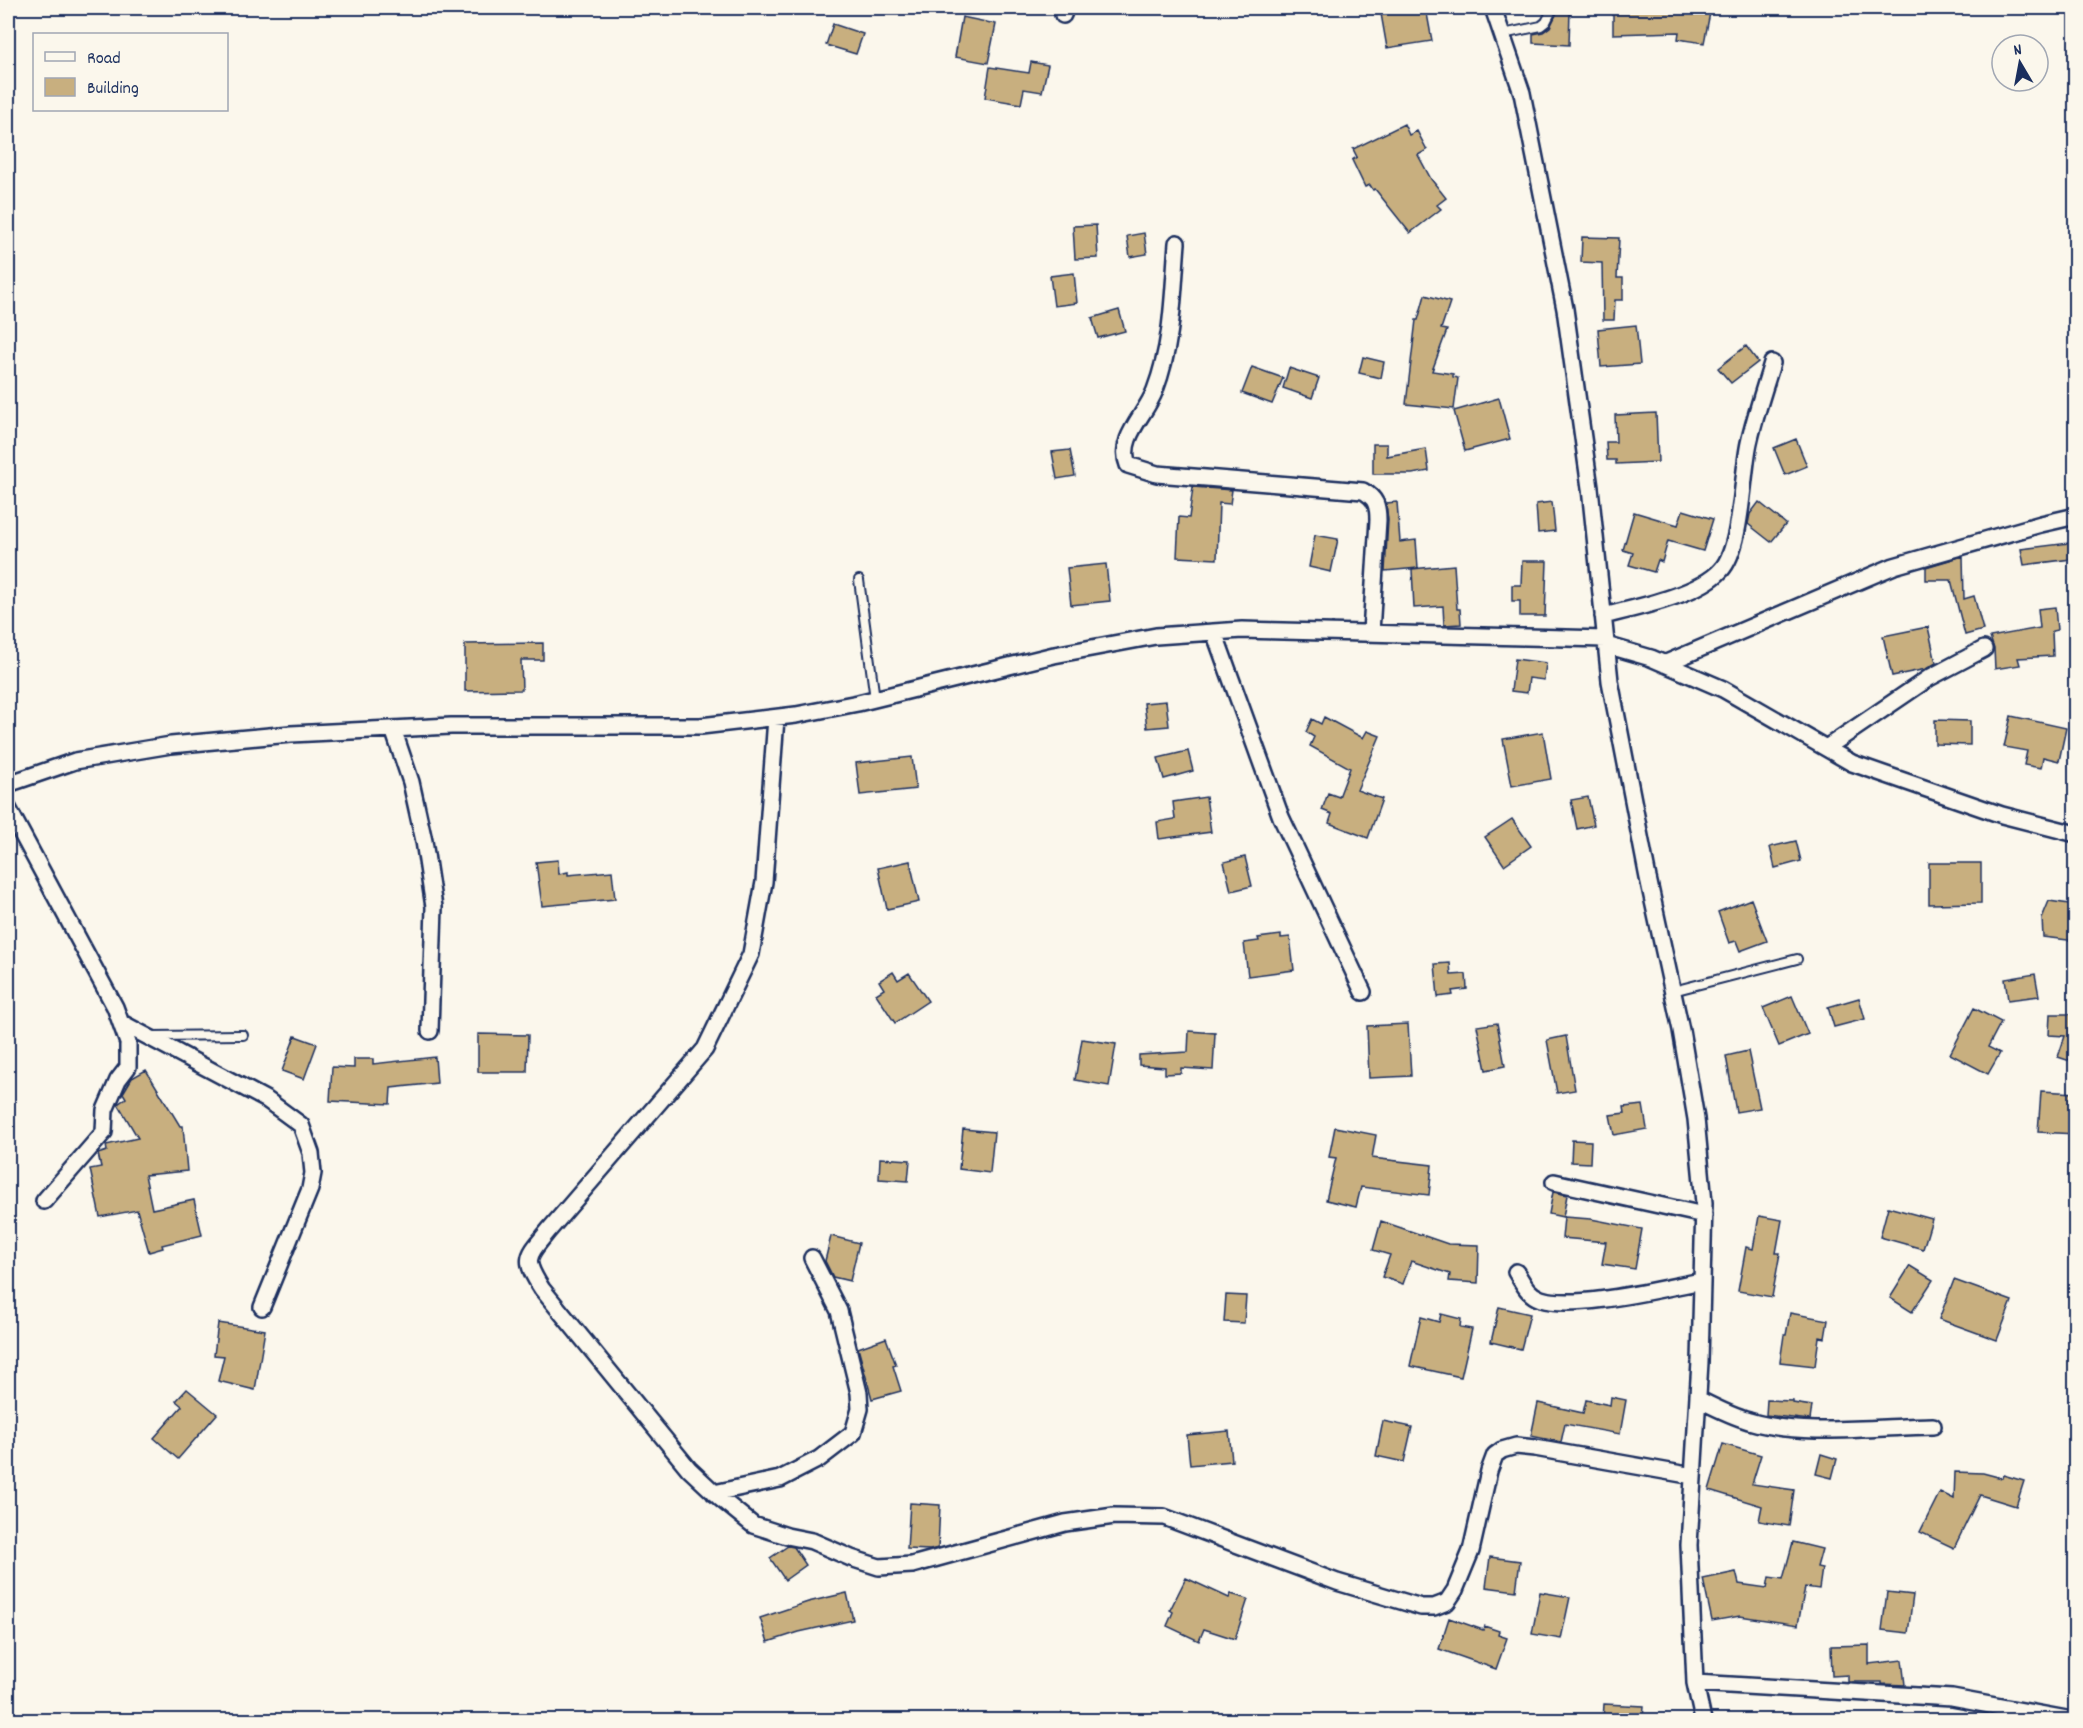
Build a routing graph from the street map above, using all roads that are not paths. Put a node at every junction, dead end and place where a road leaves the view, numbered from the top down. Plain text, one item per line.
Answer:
1 (1493, 8) edge
2 (1553, 8) edge
3 (1503, 34) junction
4 (1177, 243) dead end
5 (1772, 363) dead end
6 (2076, 516) edge
7 (859, 580) dead end
8 (1603, 616) junction
9 (1214, 632) junction
10 (1371, 633) junction
11 (1606, 642) junction
12 (1984, 649) dead end
13 (1664, 664) junction
14 (875, 699) junction
15 (776, 718) junction
16 (393, 729) junction
17 (1826, 748) junction
18 (8, 784) edge
19 (8, 808) edge
20 (2076, 834) edge
21 (1797, 959) dead end
22 (1673, 991) junction
23 (1363, 992) dead end
24 (122, 1023) junction
25 (430, 1031) dead end
26 (243, 1035) dead end
27 (147, 1036) junction
28 (1554, 1182) dead end
29 (44, 1201) dead end
30 (1704, 1215) junction
31 (812, 1258) dead end
32 (1516, 1272) dead end
33 (1702, 1281) junction
34 (262, 1307) dead end
35 (1698, 1399) junction
36 (1933, 1426) dead end
37 (1693, 1476) junction
38 (714, 1493) junction
39 (1695, 1683) junction
40 (1703, 1720) edge
41 (2072, 1720) edge

1 - 3 street
2 - 3 lane
3 - 8 street
4 - 10 street
5 - 8 street
6 - 13 street
7 - 14 lane
8 - 11 street
9 - 10 street
9 - 14 street
9 - 23 street
10 - 11 street
11 - 13 street
11 - 22 street
12 - 17 street
13 - 17 street
14 - 15 street
15 - 16 street
15 - 38 street
16 - 18 street
16 - 25 street
17 - 20 street
19 - 24 street
21 - 22 lane
22 - 30 street
24 - 27 street
24 - 29 street
26 - 27 lane
27 - 34 street
28 - 30 street
30 - 33 street
31 - 38 street
32 - 33 street
33 - 35 street
35 - 36 street
35 - 37 street
37 - 38 street
37 - 39 street
39 - 40 street
39 - 41 street

